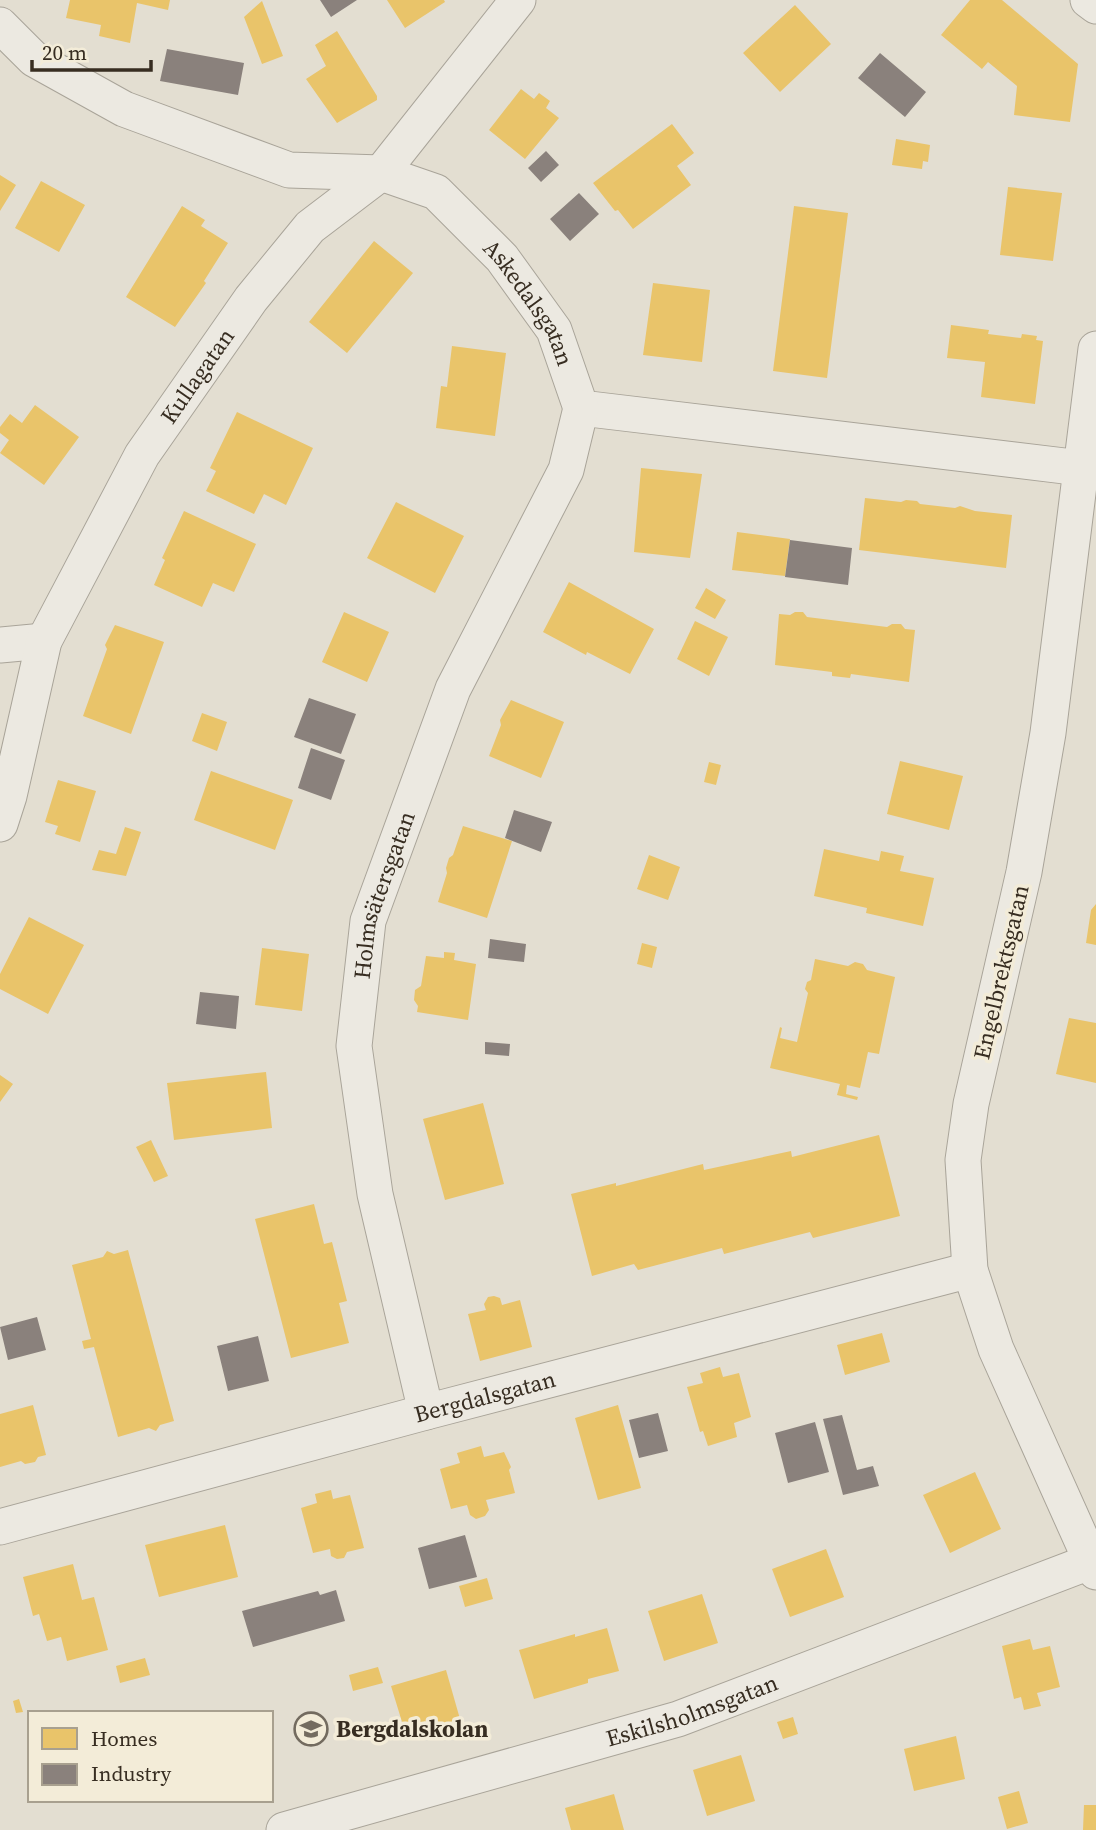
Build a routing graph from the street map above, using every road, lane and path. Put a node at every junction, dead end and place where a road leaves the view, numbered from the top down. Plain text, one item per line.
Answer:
1 (518, 0) edge
2 (1088, 0) edge
3 (1096, 6) edge
4 (0, 25) edge
5 (381, 173) junction
6 (1096, 349) edge
7 (581, 408) junction
8 (1081, 468) junction
9 (1086, 507) edge
10 (44, 641) junction
11 (0, 645) edge
12 (0, 824) edge
13 (970, 1270) junction
14 (426, 1412) junction
15 (0, 1527) edge
16 (1094, 1567) edge
17 (284, 1830) edge

1 - 5 street, Kullagatan
2 - 3 street
4 - 5 street, Askedalsgatan
5 - 7 street, Askedalsgatan
5 - 10 street, Kullagatan
6 - 8 street, Engelbrektsgatan
7 - 8 street
7 - 14 street, Holmsätersgatan
8 - 9 street, Engelbrektsgatan
9 - 13 street, Engelbrektsgatan
10 - 11 street
10 - 12 street, Kullagatan
13 - 14 street, Bergdalsgatan
13 - 16 street, Engelbrektsgatan
14 - 15 street, Bergdalsgatan
16 - 17 street, Eskilsholmsgatan

